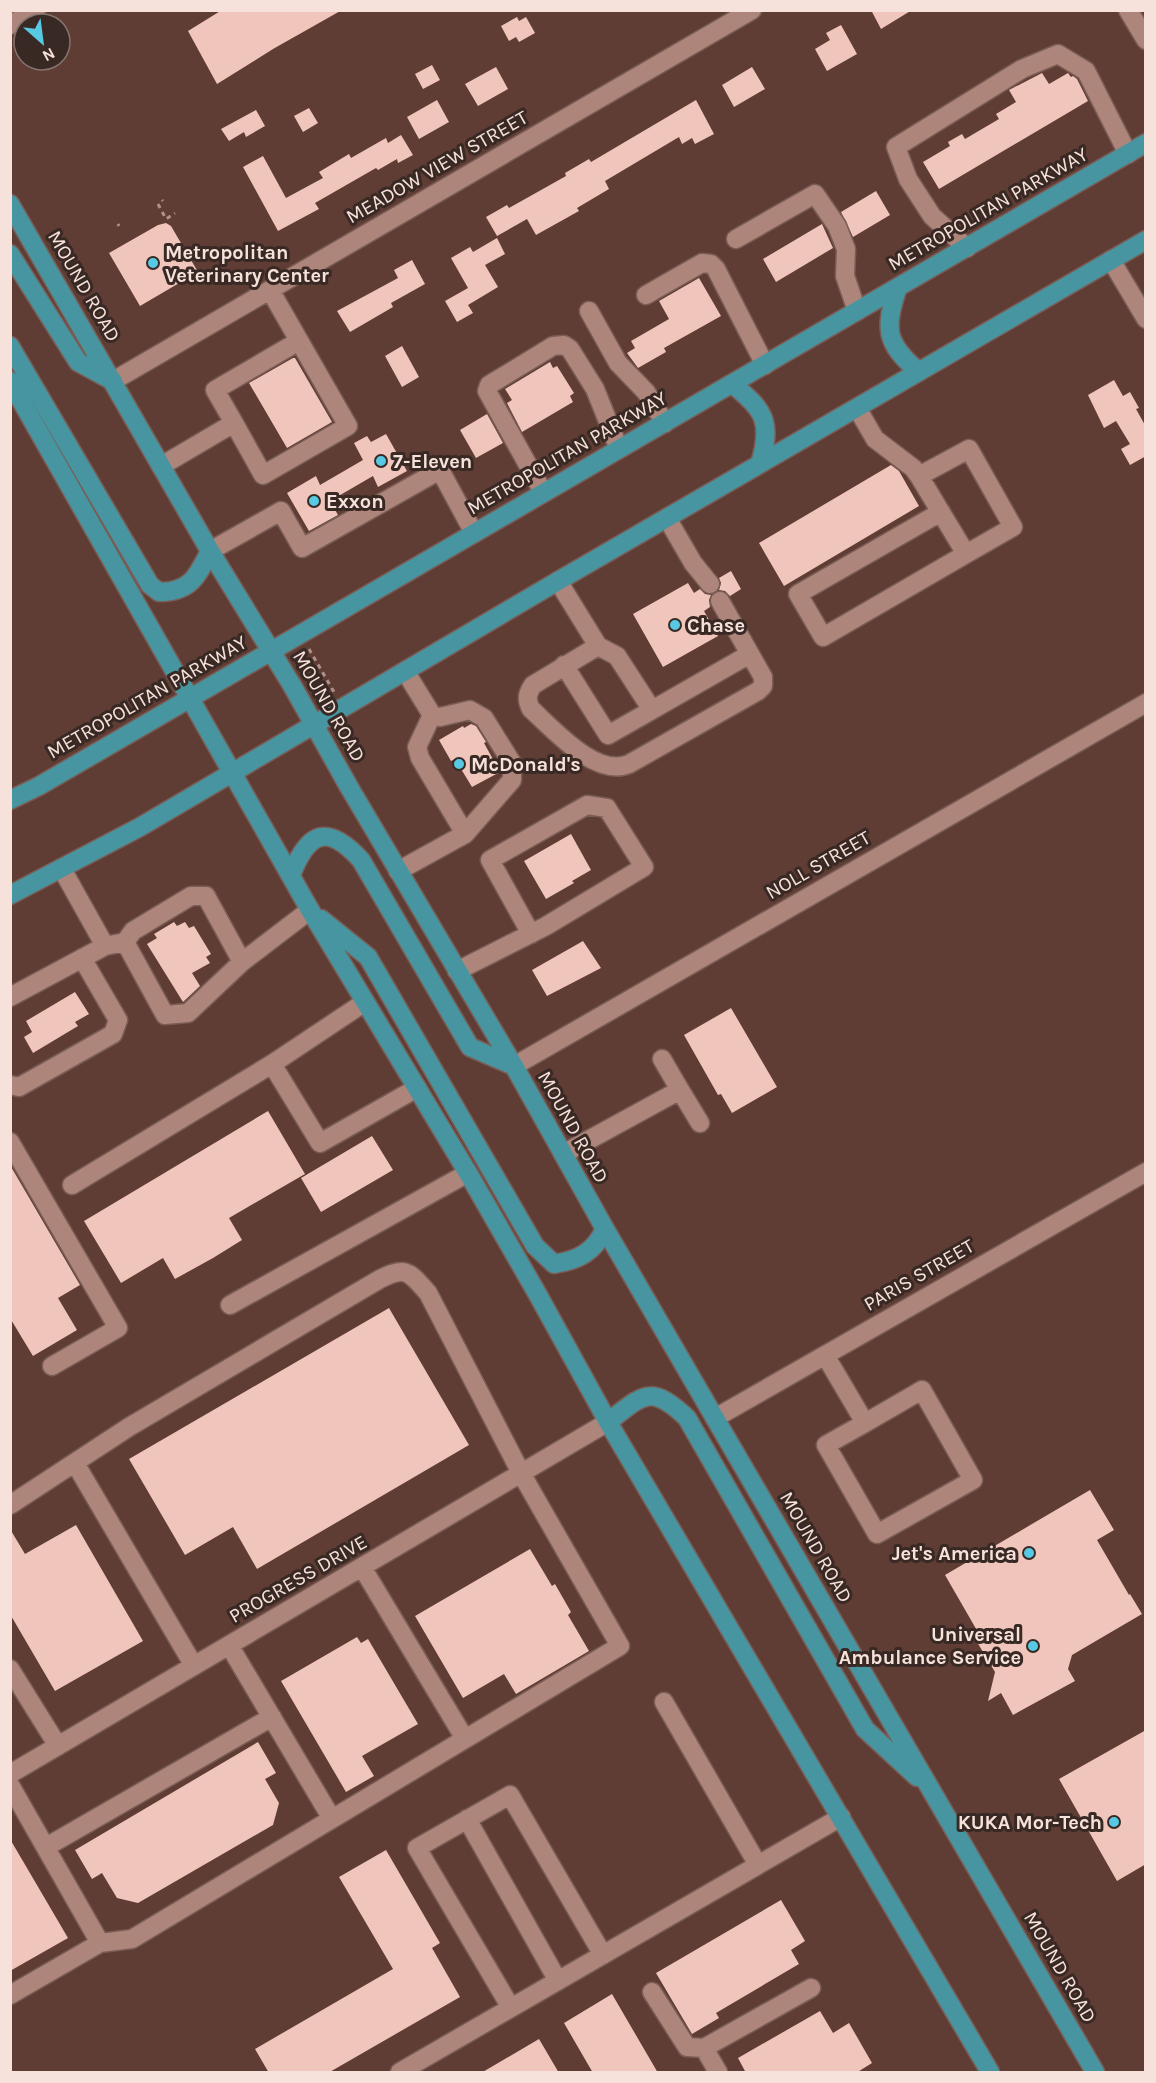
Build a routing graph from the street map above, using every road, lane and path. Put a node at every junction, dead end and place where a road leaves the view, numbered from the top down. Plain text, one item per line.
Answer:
1 (36, 10) edge
2 (752, 10) edge
3 (1128, 10) edge
4 (10, 25) edge
5 (1146, 40) edge
6 (1146, 143) edge
7 (1128, 154) junction
8 (10, 204) edge
9 (158, 204) dead end
10 (175, 213) dead end
11 (736, 239) dead end
12 (1146, 240) edge
13 (967, 248) junction
14 (10, 254) edge
15 (1112, 260) junction
16 (898, 287) junction
17 (270, 290) junction
18 (646, 295) dead end
19 (857, 311) junction
20 (589, 312) dead end
21 (1146, 319) edge
22 (299, 341) junction
23 (10, 346) edge
24 (765, 365) junction
25 (919, 372) junction
26 (10, 381) edge
27 (113, 381) junction
28 (732, 384) junction
29 (857, 408) junction
30 (234, 423) junction
31 (665, 423) junction
32 (619, 450) junction
33 (760, 464) junction
34 (161, 466) junction
35 (920, 476) junction
36 (543, 492) junction
37 (941, 512) junction
38 (667, 518) junction
39 (474, 533) junction
40 (210, 551) junction
41 (966, 554) junction
42 (558, 581) junction
43 (710, 584) dead end
44 (720, 602) dead end
45 (598, 646) junction
46 (308, 647) dead end
47 (271, 651) junction
48 (750, 654) junction
49 (564, 665) junction
50 (405, 671) junction
51 (335, 693) dead end
52 (190, 699) junction
53 (1146, 703) edge
54 (652, 710) junction
55 (432, 716) junction
56 (314, 725) junction
57 (232, 773) junction
58 (10, 800) edge
59 (465, 834) junction
60 (62, 869) junction
61 (398, 871) junction
62 (291, 875) junction
63 (10, 895) edge
64 (310, 910) junction
65 (531, 934) junction
66 (124, 942) junction
67 (105, 946) junction
68 (82, 958) junction
69 (242, 962) junction
70 (457, 971) junction
71 (10, 997) edge
72 (365, 1002) junction
73 (662, 1059) dead end
74 (272, 1064) junction
75 (514, 1066) junction
76 (10, 1085) edge
77 (417, 1088) junction
78 (680, 1090) junction
79 (700, 1123) dead end
80 (10, 1142) edge
81 (563, 1154) junction
82 (1146, 1172) edge
83 (468, 1173) junction
84 (72, 1185) dead end
85 (605, 1229) junction
86 (230, 1305) dead end
87 (825, 1355) junction
88 (52, 1366) dead end
89 (715, 1418) junction
90 (608, 1422) junction
91 (865, 1423) junction
92 (75, 1463) junction
93 (521, 1473) junction
94 (10, 1505) edge
95 (362, 1567) junction
96 (229, 1645) junction
97 (194, 1666) junction
98 (10, 1669) edge
99 (664, 1702) dead end
100 (272, 1717) junction
101 (465, 1739) junction
102 (58, 1746) junction
103 (10, 1774) edge
104 (10, 1785) edge
105 (931, 1791) junction
106 (841, 1817) junction
107 (332, 1819) junction
108 (467, 1819) junction
109 (46, 1847) junction
110 (758, 1865) junction
111 (100, 1942) junction
112 (603, 1955) junction
113 (558, 1981) junction
114 (811, 1989) dead end
115 (652, 1992) dead end
116 (10, 1995) edge
117 (511, 2008) junction
118 (704, 2048) junction
119 (983, 2070) edge
120 (400, 2073) edge
121 (718, 2073) edge
122 (1095, 2073) edge

1 - 4 street
2 - 17 street, MEADOW VIEW STREET
3 - 5 street
6 - 7 main road, METROPOLITAN PARKWAY
7 - 13 main road, METROPOLITAN PARKWAY
7 - 13 street
8 - 27 main road, MOUND ROAD
9 - 10 path
11 - 19 street
12 - 15 main road
13 - 16 main road, METROPOLITAN PARKWAY
14 - 27 main road
15 - 21 street
15 - 25 main road
16 - 19 main road, METROPOLITAN PARKWAY
16 - 25 main road
17 - 22 street
17 - 27 street, MEADOW VIEW STREET
18 - 24 street
19 - 24 main road, METROPOLITAN PARKWAY
20 - 31 street
22 - 30 street
22 - 30 street
23 - 40 main road
24 - 28 main road, METROPOLITAN PARKWAY
25 - 29 main road
26 - 52 main road
27 - 34 main road, MOUND ROAD
28 - 31 main road, METROPOLITAN PARKWAY
28 - 33 main road
29 - 33 main road
29 - 35 street
30 - 34 street
31 - 32 main road, METROPOLITAN PARKWAY
32 - 36 main road, METROPOLITAN PARKWAY
32 - 36 street
33 - 38 main road
34 - 40 main road, MOUND ROAD
35 - 37 street
35 - 41 street
36 - 39 main road, METROPOLITAN PARKWAY
37 - 41 street
37 - 41 street
38 - 42 main road
38 - 43 street
39 - 40 street
39 - 47 main road, METROPOLITAN PARKWAY
40 - 47 main road, MOUND ROAD
42 - 45 street
42 - 50 main road
44 - 48 street
45 - 49 street
45 - 54 street
46 - 51 path
47 - 52 main road, METROPOLITAN PARKWAY
47 - 56 main road, MOUND ROAD
48 - 49 street
48 - 54 street
49 - 54 street
50 - 55 street
50 - 56 main road
52 - 57 main road
52 - 58 main road, METROPOLITAN PARKWAY
53 - 75 street, NOLL STREET
55 - 59 street
55 - 59 street
56 - 57 main road
56 - 61 main road, MOUND ROAD
57 - 60 main road
57 - 62 main road
59 - 61 street
60 - 63 main road
60 - 67 street
61 - 70 main road, MOUND ROAD
62 - 64 main road
62 - 75 main road
64 - 69 street
64 - 72 main road
64 - 85 main road
65 - 65 street
65 - 70 street
66 - 67 street
66 - 69 street
66 - 69 street
67 - 68 street
68 - 71 street
68 - 76 street
70 - 75 main road, MOUND ROAD
72 - 74 street
72 - 77 main road
73 - 78 street
74 - 77 street
74 - 84 street
75 - 81 main road, MOUND ROAD
77 - 83 main road
78 - 79 street
78 - 81 street
80 - 88 street
81 - 85 main road, MOUND ROAD
82 - 87 street, PARIS STREET
83 - 86 street
83 - 90 main road
85 - 89 main road, MOUND ROAD
87 - 89 street, PARIS STREET
87 - 91 street
89 - 105 main road, MOUND ROAD
90 - 93 street, PROGRESS DRIVE
90 - 105 main road
90 - 106 main road
91 - 91 street
92 - 93 street
92 - 94 street
92 - 97 street
93 - 95 street, PROGRESS DRIVE
93 - 101 street
95 - 96 street, PROGRESS DRIVE
95 - 101 street
96 - 97 street, PROGRESS DRIVE
96 - 100 street
97 - 102 street, PROGRESS DRIVE
98 - 102 street
99 - 110 street
100 - 107 street
100 - 109 street
101 - 107 street
102 - 103 street, PROGRESS DRIVE
104 - 109 street
105 - 122 main road, MOUND ROAD
106 - 110 street
106 - 119 main road
107 - 111 street
108 - 112 street
108 - 113 street
108 - 117 street
109 - 111 street
110 - 112 street
111 - 116 street
112 - 113 street
113 - 117 street
114 - 118 street
115 - 118 street
117 - 120 street
118 - 121 street

